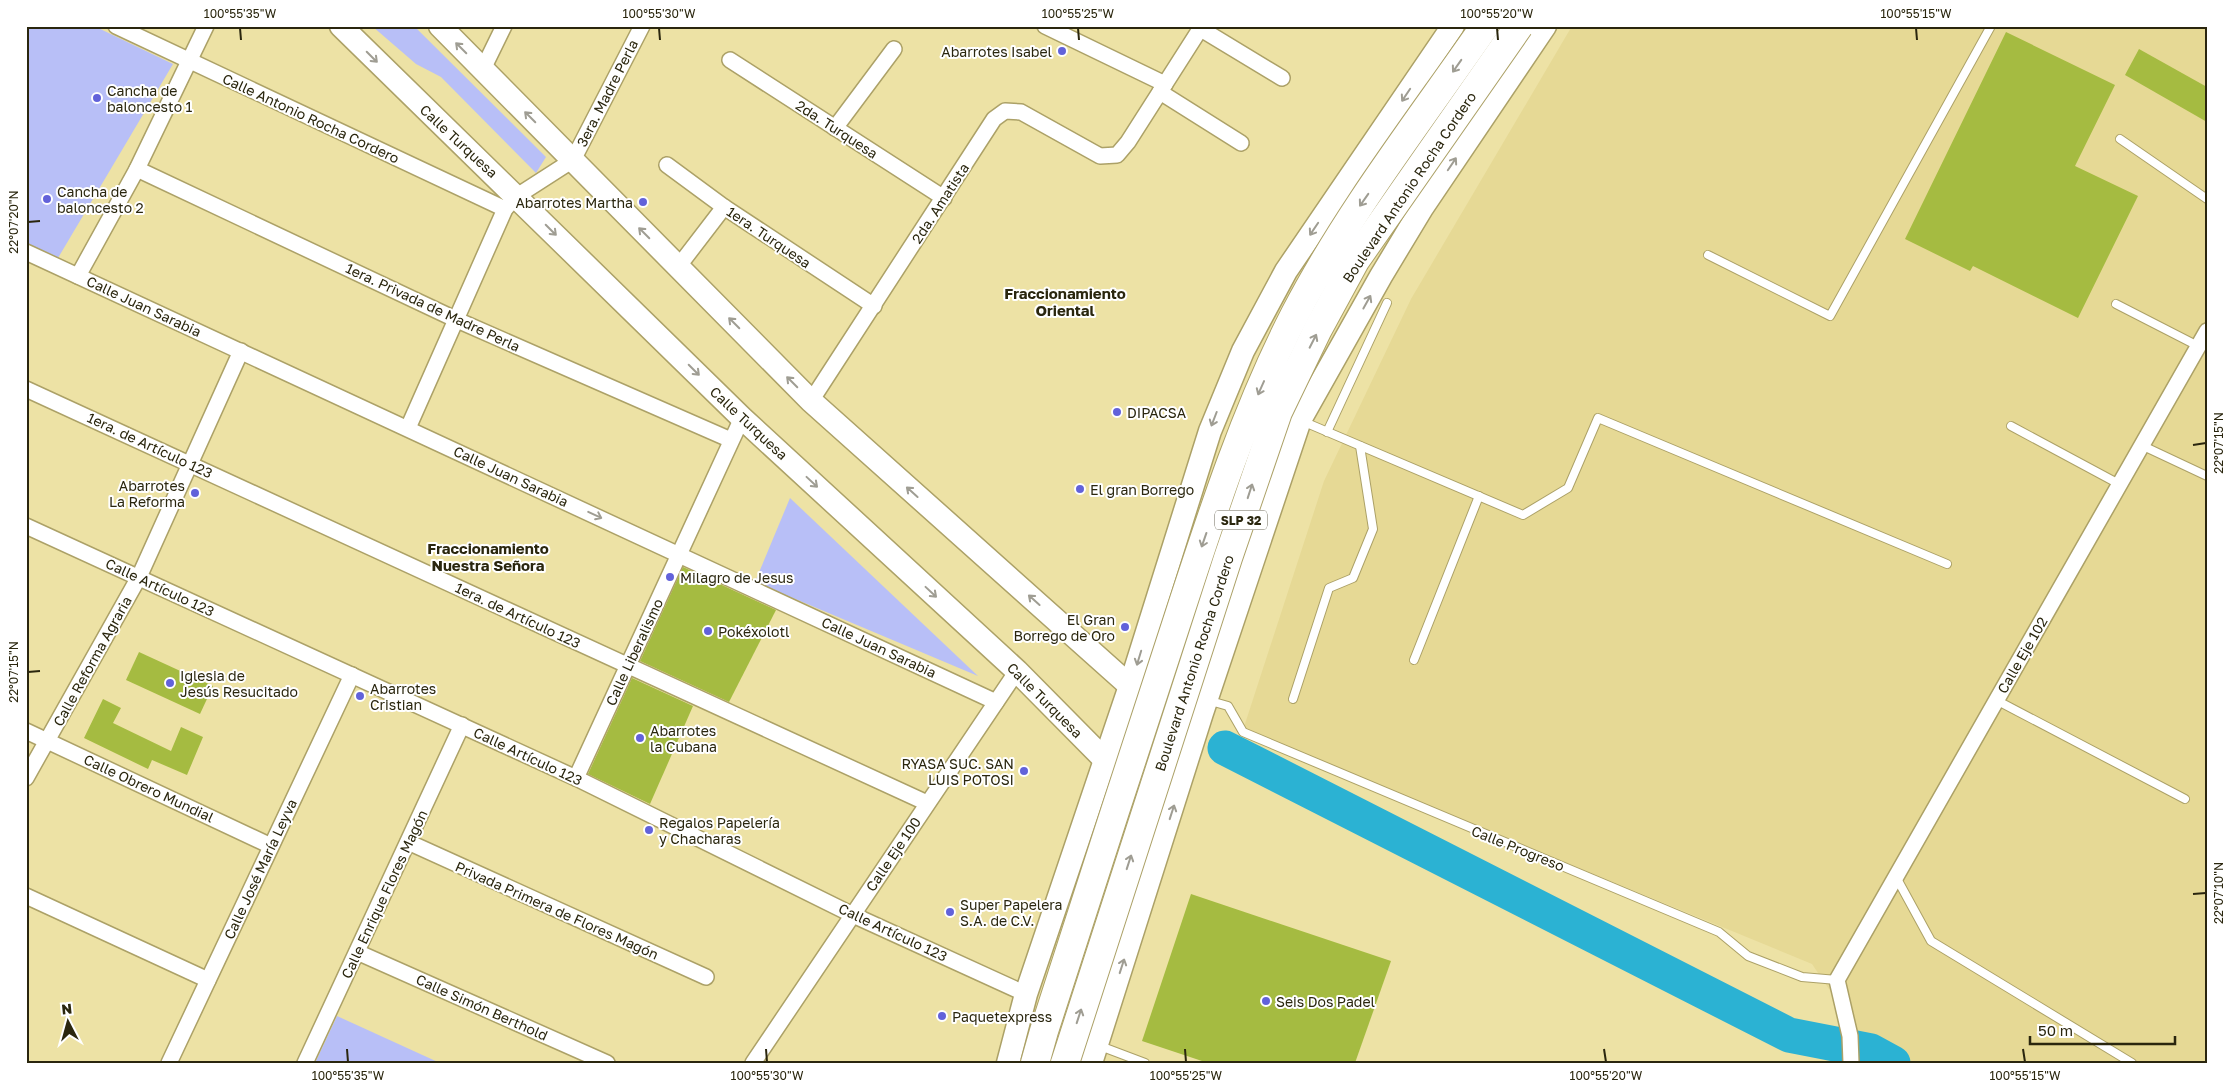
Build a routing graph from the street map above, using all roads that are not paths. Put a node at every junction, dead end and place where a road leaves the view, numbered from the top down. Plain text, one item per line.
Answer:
1 (116, 26) edge
2 (206, 26) edge
3 (341, 26) edge
4 (440, 26) edge
5 (504, 26) edge
6 (642, 26) edge
7 (1045, 26) edge
8 (1453, 26) edge
9 (1485, 26) edge
10 (1519, 26) edge
11 (1545, 26) edge
12 (1992, 26) edge
13 (1201, 28) edge
14 (894, 49) dead end
15 (730, 60) dead end
16 (188, 61) junction
17 (483, 69) junction
18 (1282, 78) dead end
19 (1162, 88) junction
20 (835, 128) junction
21 (2120, 139) dead end
22 (1241, 142) dead end
23 (573, 160) junction
24 (666, 165) dead end
25 (137, 169) junction
26 (944, 198) junction
27 (2207, 199) edge
28 (511, 202) junction
29 (724, 207) junction
30 (26, 252) edge
31 (1708, 255) dead end
32 (678, 267) junction
33 (78, 276) junction
34 (1387, 303) dead end
35 (2116, 304) dead end
36 (874, 306) junction
37 (457, 320) junction
38 (2207, 331) edge
39 (2198, 346) junction
40 (241, 351) junction
41 (26, 389) edge
42 (811, 401) junction
43 (742, 418) junction
44 (1304, 422) junction
45 (2011, 426) dead end
46 (408, 428) junction
47 (1327, 432) junction
48 (731, 440) junction
49 (2141, 445) junction
50 (1360, 446) junction
51 (190, 464) junction
52 (2207, 476) edge
53 (2119, 484) junction
54 (1479, 496) junction
55 (26, 526) edge
56 (1274, 526) dead end
57 (679, 553) junction
58 (1947, 564) dead end
59 (139, 577) junction
60 (1155, 607) junction
61 (1230, 631) junction
62 (1414, 660) dead end
63 (628, 665) junction
64 (1017, 671) junction
65 (352, 675) junction
66 (1130, 686) junction
67 (1293, 699) dead end
68 (1996, 700) junction
69 (996, 702) junction
70 (1211, 702) junction
71 (462, 725) junction
72 (26, 731) edge
73 (48, 741) junction
74 (1106, 761) junction
75 (26, 778) edge
76 (576, 778) junction
77 (1180, 787) junction
78 (2185, 799) dead end
79 (927, 803) junction
80 (408, 842) junction
81 (272, 846) junction
82 (1074, 849) junction
83 (1152, 872) junction
84 (1896, 877) junction
85 (26, 896) edge
86 (853, 915) junction
87 (357, 952) junction
88 (706, 977) dead end
89 (208, 980) junction
90 (1837, 980) junction
91 (1026, 994) junction
92 (1094, 1054) edge
93 (169, 1063) edge
94 (305, 1063) edge
95 (606, 1063) edge
96 (753, 1063) edge
97 (1008, 1063) edge
98 (1035, 1063) edge
99 (1065, 1063) edge
100 (1145, 1063) edge
101 (1851, 1063) edge
102 (2132, 1063) edge

1 - 16 street, Calle Antonio Rocha Cordero
2 - 16 street
3 -> 28 main road, Calle Turquesa
17 -> 4 main road
5 - 17 street
6 - 23 street, 3era. Madre Perla
7 - 19 street
8 -> 60 main road
9 -> 98 highway, Boulevard Antonio Rocha Cordero / SLP 32, bridge
99 -> 10 highway, Boulevard Antonio Rocha Cordero / SLP 32, bridge
44 -> 11 main road, Boulevard Antonio Rocha Cordero / SLP 32
12 - 31 lane
13 - 18 street
13 - 19 street
14 - 20 street
15 - 20 street, 2da. Turquesa
16 - 25 street
16 - 28 street, Calle Antonio Rocha Cordero
23 -> 17 main road
19 - 22 street
19 - 26 street, 2da. Amatista
20 - 26 street, 2da. Turquesa
21 - 27 lane
23 - 28 street
32 -> 23 main road
24 - 29 street, 1era. Turquesa
25 - 33 street
25 - 37 street, 1era. Privada de Madre Perla
26 - 36 street, 2da. Amatista
28 - 37 street
28 -> 43 main road, Calle Turquesa
29 - 32 street
29 - 36 street, 1era. Turquesa
30 - 33 street, Calle Juan Sarabia
42 -> 32 main road
33 - 40 street, Calle Juan Sarabia
34 - 47 lane
35 - 39 lane
36 - 42 street, 2da. Amatista
37 - 46 street
37 - 48 street, 1era. Privada de Madre Perla
38 - 39 street, Calle Eje 102
39 - 49 street, Calle Eje 102
40 - 46 street, Calle Juan Sarabia
40 - 51 street, Calle Reforma Agraria
41 - 51 street, 1era. de Artículo 123
66 -> 42 main road
43 - 48 street, Calle Liberalismo
43 -> 64 main road, Calle Turquesa
44 - 47 lane
44 - 56 lane
44 - 61 main road, Boulevard Antonio Rocha Cordero / SLP 32
45 - 53 lane
46 -> 57 street, Calle Juan Sarabia
47 - 50 lane
48 - 57 street, Calle Liberalismo
49 - 52 lane
49 - 53 street, Calle Eje 102
50 - 54 lane
50 - 67 lane
51 - 59 street, Calle Reforma Agraria
51 - 63 street, 1era. de Artículo 123
53 - 68 street, Calle Eje 102
54 - 58 lane
54 - 62 lane
55 - 59 street, Calle Artículo 123
57 - 63 street, Calle Liberalismo
57 - 69 street, Calle Juan Sarabia
59 - 65 street, Calle Artículo 123
59 - 73 street, Calle Reforma Agraria
60 - 61 main road
60 -> 66 main road
61 - 70 main road, Boulevard Antonio Rocha Cordero / SLP 32
63 - 76 street, Calle Liberalismo
63 - 79 street, 1era. de Artículo 123
64 - 69 street, Calle Eje 100
64 - 74 main road, Calle Turquesa
65 - 71 street, Calle Artículo 123
65 - 81 street, Calle José María Leyva
66 - 70 main road
66 - 74 main road
68 - 78 lane
68 - 84 street, Calle Eje 102
69 - 79 street, Calle Eje 100
70 - 77 main road, Boulevard Antonio Rocha Cordero / SLP 32
70 - 90 lane, Calle Progreso
71 - 76 street, Calle Artículo 123
71 - 80 street, Calle Enrique Flores Magón
72 - 73 street, Calle Obrero Mundial
73 - 75 street, Calle Reforma Agraria
73 - 81 street, Calle Obrero Mundial
74 - 77 main road, Calle Turquesa
74 - 82 main road
76 - 86 street, Calle Artículo 123
83 -> 77 main road, Boulevard Antonio Rocha Cordero / SLP 32
79 - 86 street, Calle Eje 100
80 - 87 street, Calle Enrique Flores Magón
80 - 88 street, Privada Primera de Flores Magón
81 - 89 street, Calle José María Leyva
82 - 83 main road
82 - 91 main road
92 -> 83 main road, Boulevard Antonio Rocha Cordero / SLP 32
84 - 90 street, Calle Eje 102
84 - 102 lane
85 - 89 street
86 - 91 street, Calle Artículo 123
86 - 96 street, Calle Eje 100
87 - 94 street, Calle Enrique Flores Magón
87 - 95 street, Calle Simón Berthold
89 - 93 street, Calle José María Leyva
90 - 101 street
91 - 97 main road
92 - 100 lane

